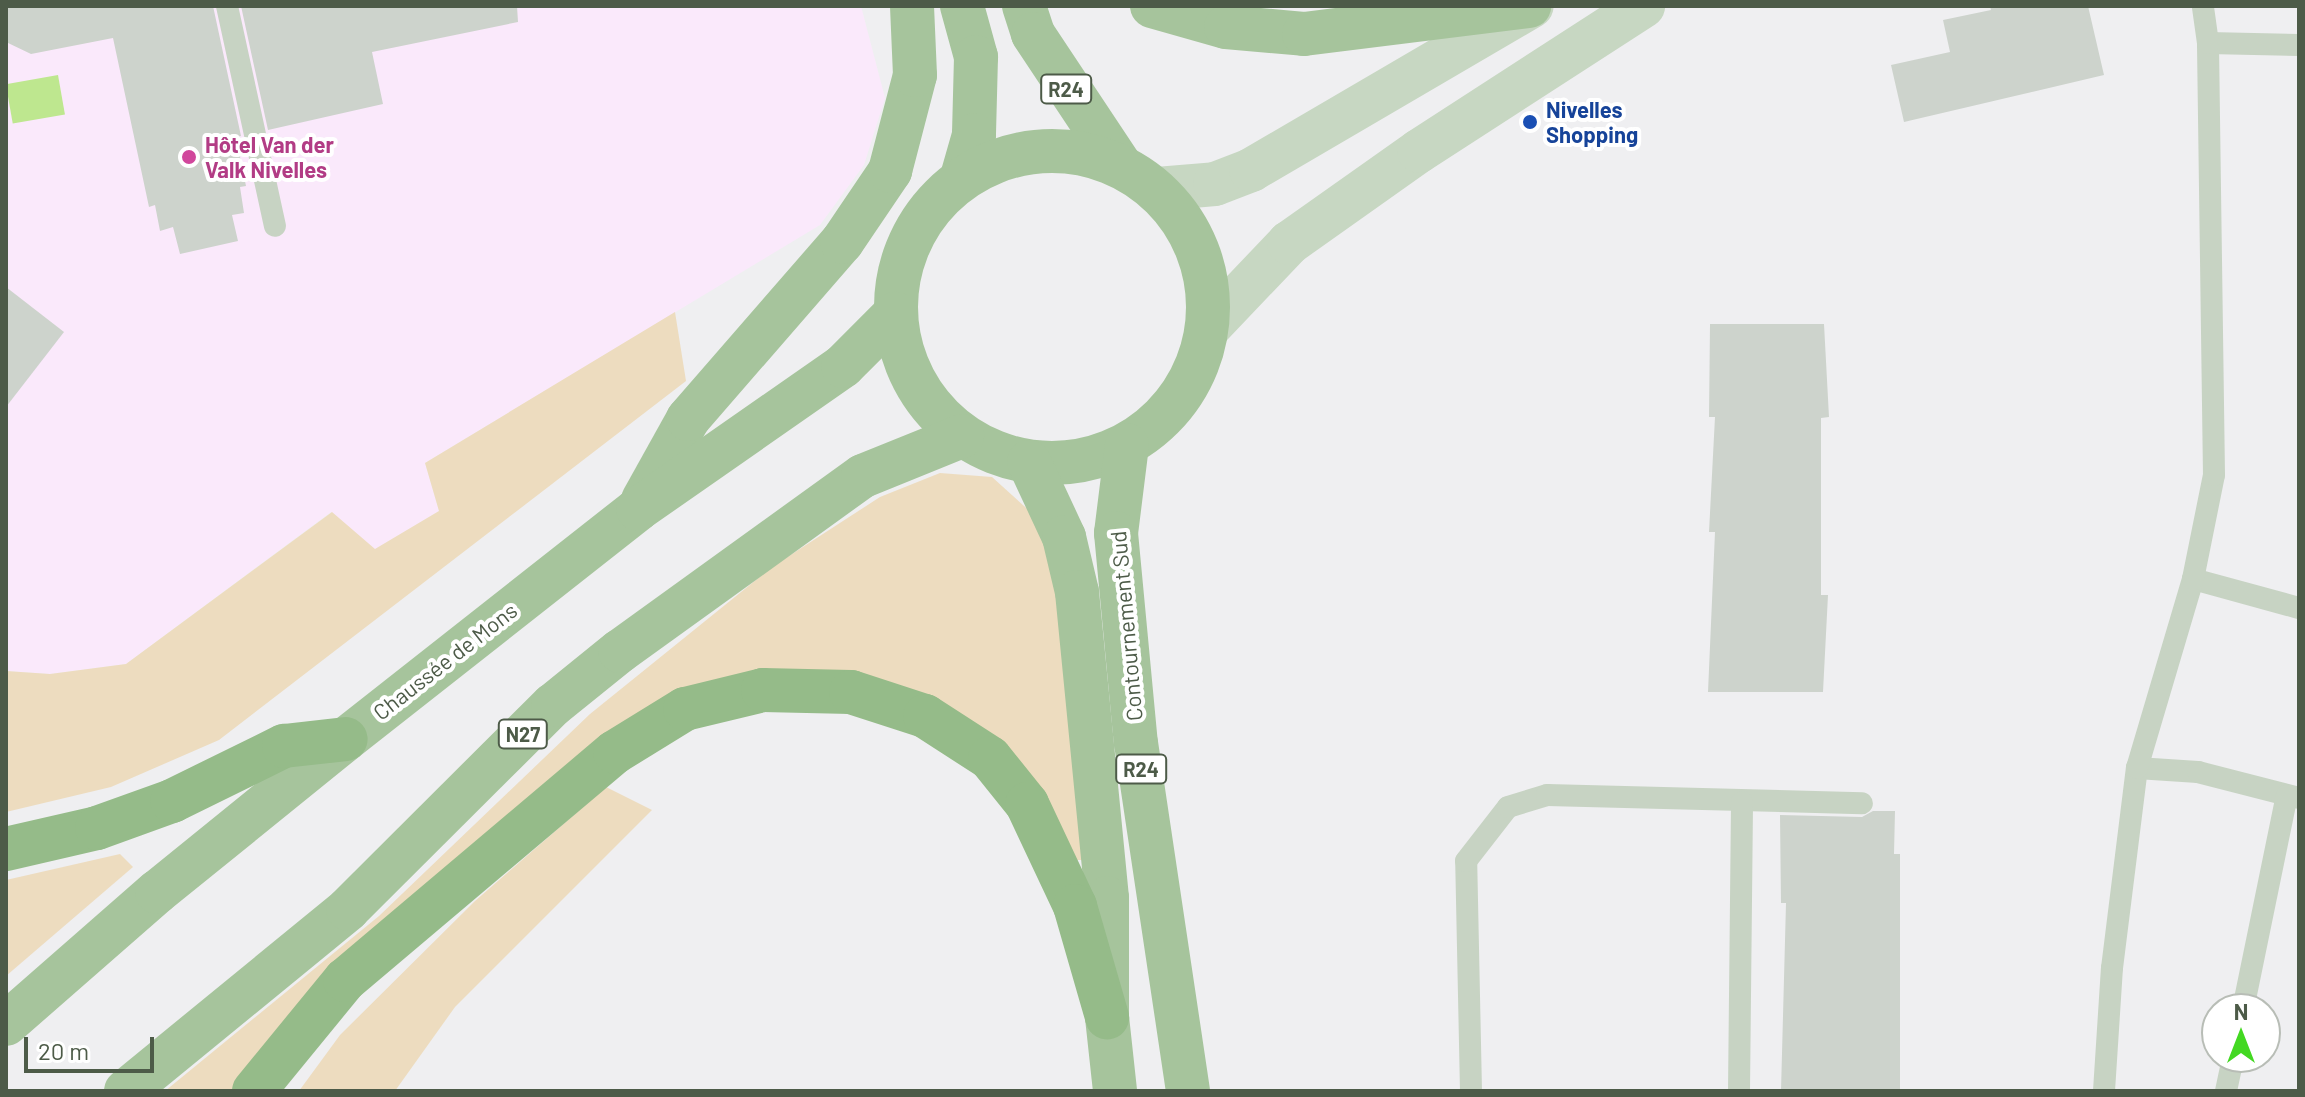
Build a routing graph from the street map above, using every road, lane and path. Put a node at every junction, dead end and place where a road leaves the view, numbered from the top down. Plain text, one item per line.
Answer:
1 (227, 6) edge
2 (912, 6) edge
3 (962, 6) edge
4 (1024, 6) edge
5 (1152, 6) edge
6 (1530, 6) edge
7 (1643, 6) edge
8 (2203, 6) edge
9 (2208, 43) junction
10 (2299, 45) edge
11 (1120, 165) junction
12 (962, 177) junction
13 (1157, 189) junction
14 (275, 226) dead end
15 (895, 314) junction
16 (1210, 326) junction
17 (962, 436) junction
18 (1127, 445) junction
19 (1029, 462) junction
20 (638, 509) junction
21 (2193, 579) junction
22 (2299, 608) edge
23 (346, 739) junction
24 (2137, 768) junction
25 (2293, 796) edge
26 (1742, 802) junction
27 (1862, 803) dead end
28 (6, 849) edge
29 (2247, 993) edge
30 (1107, 1017) junction
31 (6, 1024) edge
32 (126, 1091) edge
33 (254, 1091) edge
34 (1115, 1091) edge
35 (1188, 1091) edge
36 (1471, 1091) edge
37 (1739, 1091) edge
38 (2104, 1091) edge

1 - 14 lane
2 - 20 highway
3 - 12 highway
4 - 11 highway, R24
5 - 6 highway
6 - 13 main road
7 - 16 main road
8 - 9 lane
9 - 10 lane
9 - 21 lane
11 - 12 highway, R24
11 - 13 highway, R24
12 - 15 highway, R24
13 - 16 highway, R24
15 - 17 highway, R24
15 - 20 highway, Chaussée de Mons
16 - 18 highway, R24
17 - 19 highway, R24
17 - 32 highway, N27
18 - 19 highway, R24
18 - 35 highway, Contournement Sud / R24
19 - 30 highway, Contournement Sud / R24
20 - 23 highway, Chaussée de Mons
21 - 22 lane
21 - 24 lane
23 - 28 highway
23 - 31 highway, Chaussée de Mons
24 - 25 lane
24 - 38 lane
25 - 29 lane
26 - 27 lane
26 - 36 lane
26 - 37 lane
30 - 33 highway
30 - 34 highway, Contournement Sud / R24

